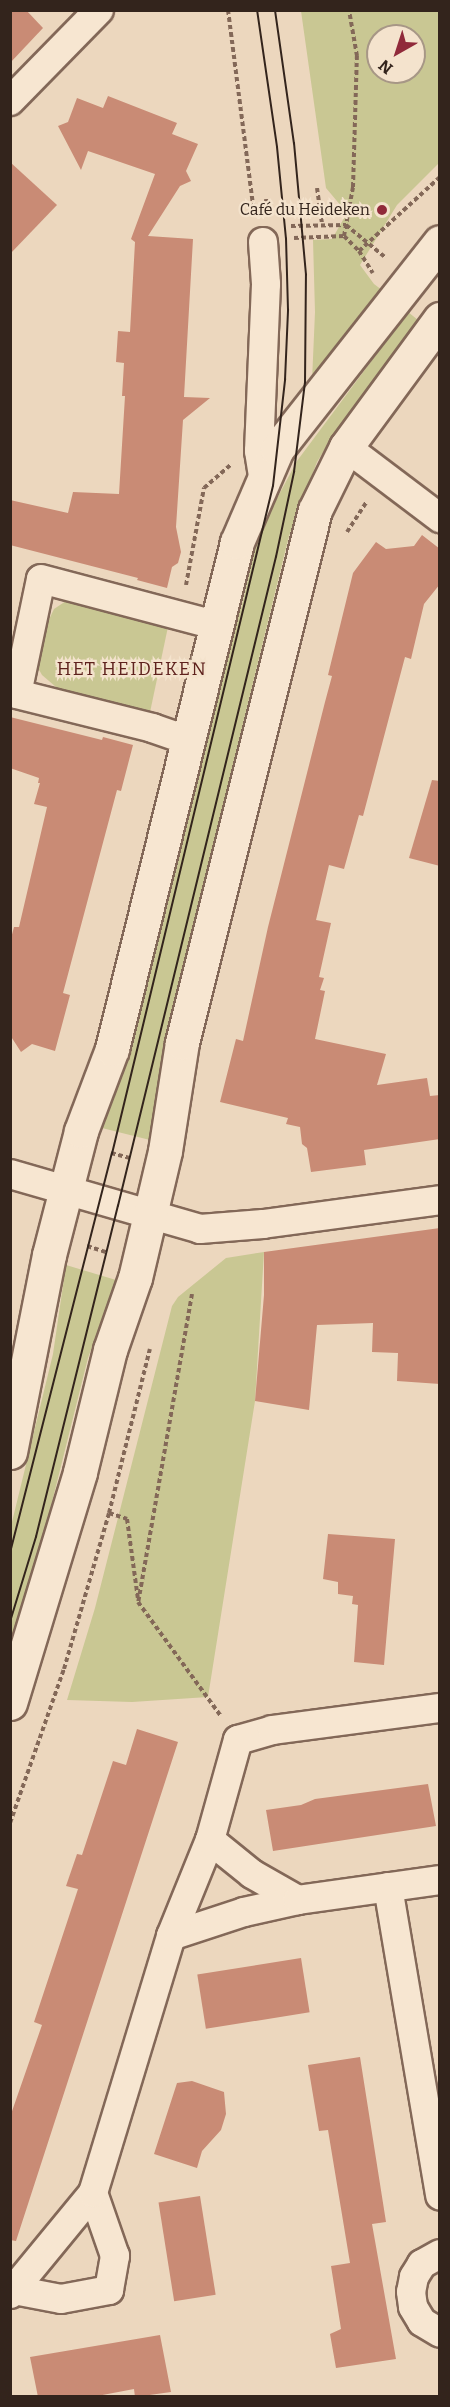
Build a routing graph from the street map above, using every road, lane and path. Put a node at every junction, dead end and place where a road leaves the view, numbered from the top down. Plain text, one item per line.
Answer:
1 (99, 10) edge
2 (228, 10) edge
3 (349, 10) edge
4 (10, 101) edge
5 (440, 177) edge
6 (317, 188) dead end
7 (266, 199) dead end
8 (322, 224) junction
9 (346, 225) junction
10 (272, 229) junction
11 (344, 236) junction
12 (367, 242) junction
13 (440, 242) edge
14 (359, 251) junction
15 (386, 258) dead end
16 (399, 294) junction
17 (440, 319) edge
18 (346, 447) junction
19 (263, 477) junction
20 (204, 488) dead end
21 (440, 518) edge
22 (180, 616) junction
23 (215, 625) junction
24 (14, 695) edge
25 (187, 740) junction
26 (77, 1146) junction
27 (162, 1164) junction
28 (10, 1174) edge
29 (66, 1191) junction
30 (440, 1200) edge
31 (149, 1215) junction
32 (54, 1236) junction
33 (138, 1262) junction
34 (192, 1294) dead end
35 (10, 1452) edge
36 (110, 1513) dead end
37 (138, 1602) junction
38 (10, 1703) edge
39 (440, 1708) edge
40 (238, 1740) junction
41 (210, 1840) junction
42 (440, 1880) edge
43 (388, 1887) junction
44 (298, 1899) junction
45 (171, 1936) junction
46 (93, 2193) junction
47 (440, 2196) edge
48 (440, 2254) edge
49 (12, 2292) edge
50 (440, 2333) edge

1 - 4 street
2 - 10 path
3 - 9 path
5 - 12 path
6 - 8 path
7 - 10 path
8 - 9 path
8 - 10 path
9 - 11 path
9 - 12 path
10 - 11 path
10 - 19 street
11 - 14 path
12 - 14 path
12 - 15 path
13 - 16 main road
14 - 16 path
16 - 19 main road
17 - 18 main road
18 - 21 street
18 - 27 main road
19 - 23 main road
20 - 22 path
22 - 23 street
22 - 24 street
23 - 25 main road
24 - 25 street
25 - 26 main road
26 - 27 path
26 - 29 main road
27 - 31 main road
28 - 29 street
29 - 31 street
29 - 32 main road
30 - 31 street
31 - 33 main road
32 - 33 path
32 - 35 main road
33 - 38 main road
34 - 37 path
36 - 37 path
37 - 40 path
39 - 40 street
40 - 41 street
41 - 44 street
41 - 45 street
42 - 43 street
43 - 44 street
43 - 47 street
44 - 45 street
45 - 46 street
46 - 49 street
46 - 49 street
48 - 50 street

